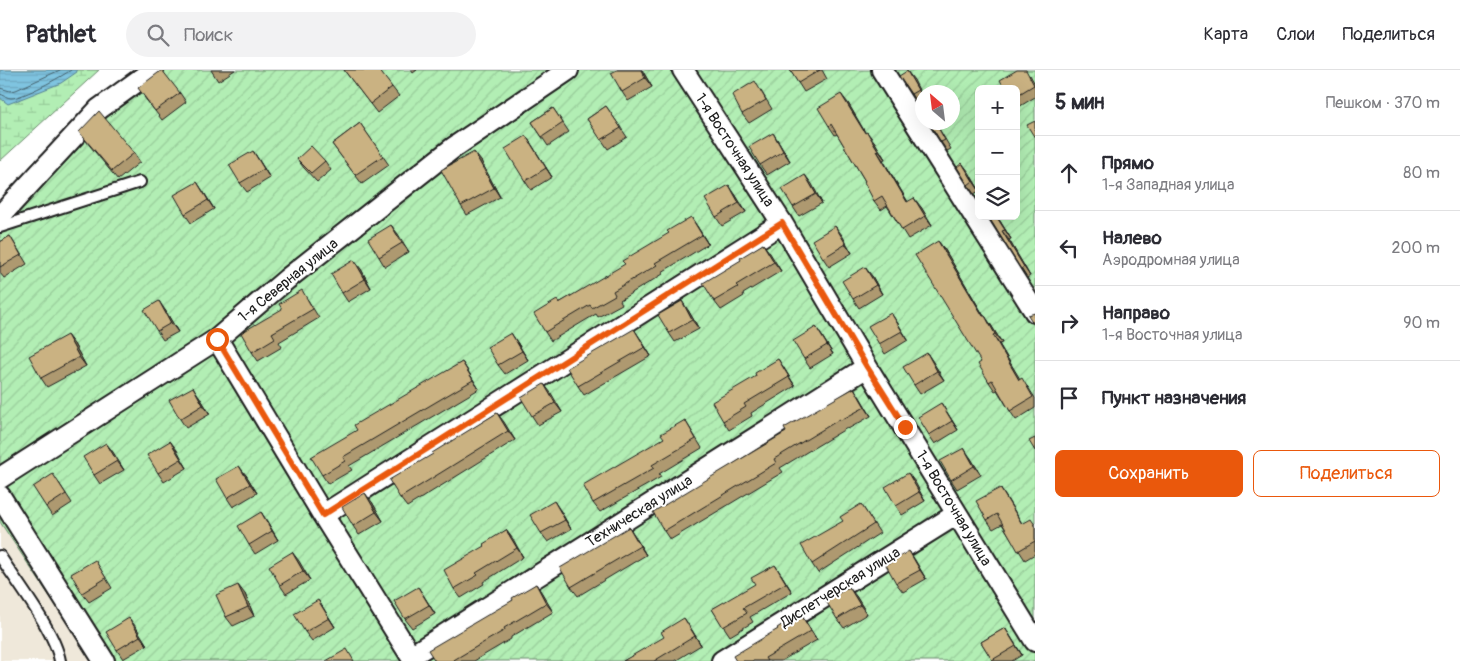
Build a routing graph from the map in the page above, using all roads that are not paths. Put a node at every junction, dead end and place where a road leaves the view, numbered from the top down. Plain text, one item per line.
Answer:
1 (153, 70) edge
2 (568, 70) edge
3 (683, 70) edge
4 (882, 70) edge
5 (140, 182) dead end
6 (0, 216) edge
7 (782, 223) junction
8 (0, 227) edge
9 (1035, 312) edge
10 (217, 339) junction
11 (867, 367) junction
12 (0, 478) edge
13 (0, 496) edge
14 (957, 514) junction
15 (323, 515) junction
16 (0, 556) edge
17 (1035, 641) edge
18 (412, 658) edge
19 (60, 661) edge
20 (104, 661) edge
21 (722, 661) edge

1 - 6 street
2 - 10 street, 1-я Северная улица
3 - 7 street, 1-я Восточная улица
4 - 9 street
5 - 8 lane
7 - 11 street, 1-я Восточная улица
7 - 15 street
10 - 12 street, 1-я Северная улица
10 - 15 street
11 - 14 street, 1-я Восточная улица
11 - 18 street, Техническая улица
13 - 20 street
14 - 17 street, 1-я Восточная улица
14 - 21 street, Диспетчерская улица
15 - 18 street
16 - 19 lane

